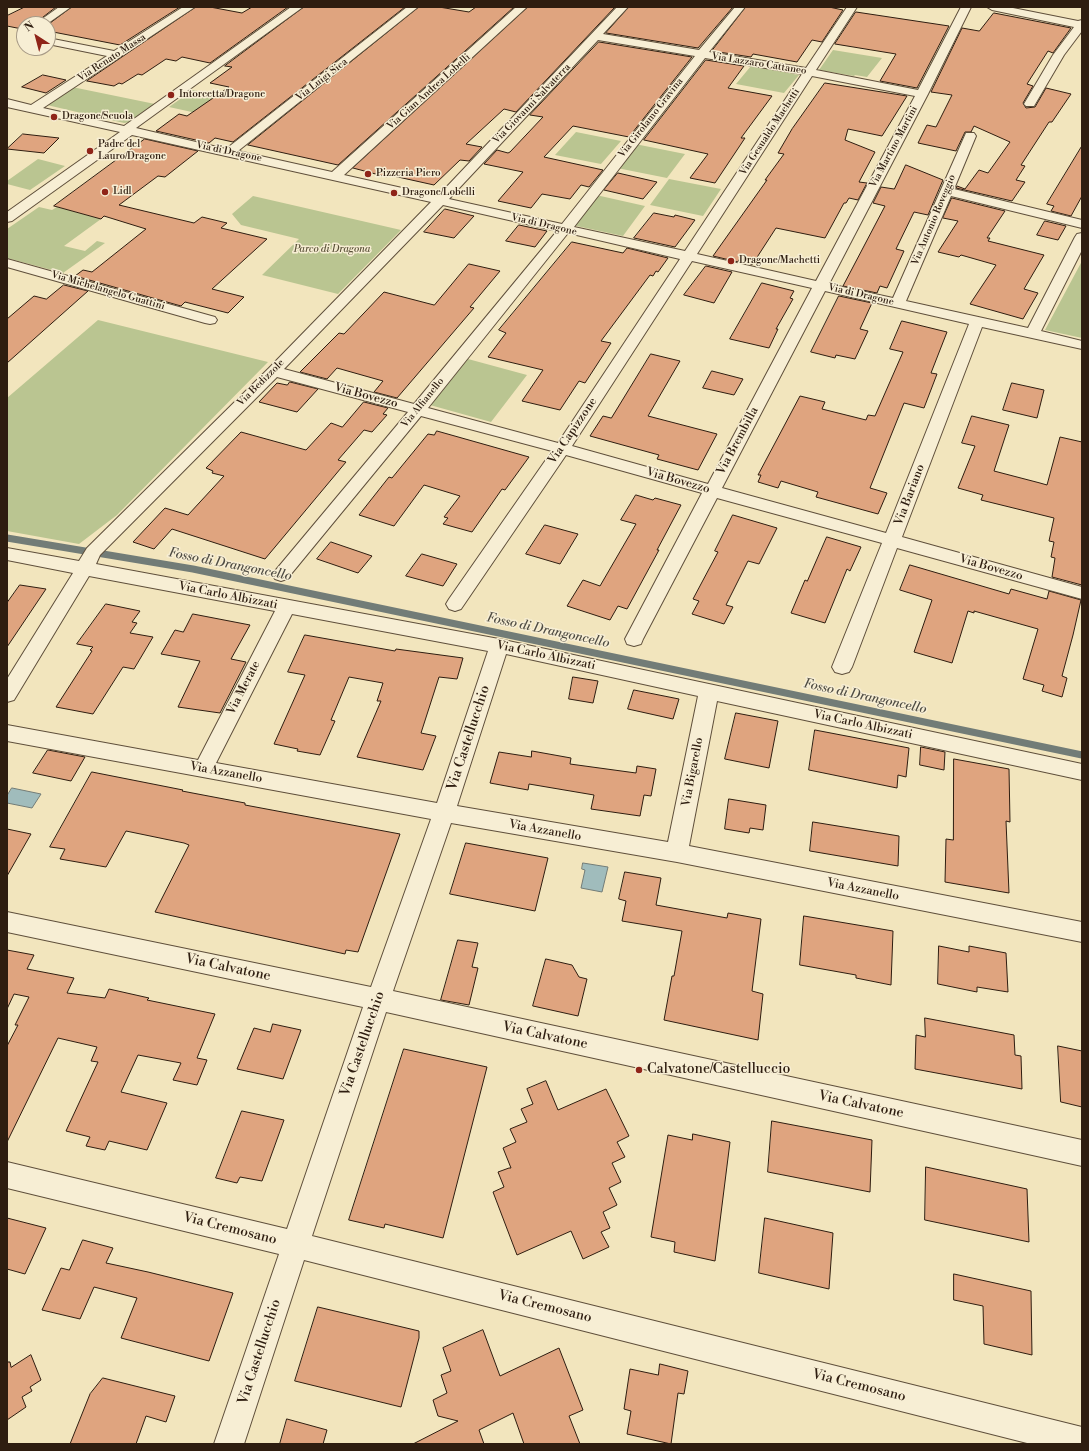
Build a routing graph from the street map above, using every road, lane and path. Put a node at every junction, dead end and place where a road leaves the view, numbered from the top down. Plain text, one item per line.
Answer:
1 (66, 7) edge
2 (190, 7) edge
3 (298, 7) edge
4 (413, 7) edge
5 (522, 7) edge
6 (623, 7) edge
7 (740, 7) edge
8 (852, 7) edge
9 (966, 7) edge
10 (992, 7) edge
11 (52, 16) edge
12 (1082, 25) edge
13 (596, 36) junction
14 (56, 42) edge
15 (117, 54) junction
16 (701, 54) junction
17 (809, 72) junction
18 (922, 94) junction
19 (7, 103) edge
20 (1030, 104) dead end
21 (33, 109) junction
22 (128, 130) junction
23 (970, 136) dead end
24 (230, 152) junction
25 (335, 176) junction
26 (946, 191) junction
27 (440, 201) junction
28 (7, 218) edge
29 (1082, 224) edge
30 (564, 229) junction
31 (1082, 237) edge
32 (689, 257) junction
33 (7, 263) edge
34 (820, 285) junction
35 (898, 304) junction
36 (210, 320) dead end
37 (977, 322) junction
38 (1032, 334) junction
39 (1082, 345) edge
40 (274, 371) junction
41 (418, 410) junction
42 (562, 449) junction
43 (712, 491) junction
44 (892, 540) junction
45 (7, 554) edge
46 (85, 568) junction
47 (281, 575) dead end
48 (1082, 593) edge
49 (454, 604) dead end
50 (286, 607) junction
51 (634, 639) dead end
52 (499, 646) junction
53 (842, 667) dead end
54 (14, 675) edge
55 (708, 692) junction
56 (7, 695) edge
57 (7, 733) edge
58 (203, 769) junction
59 (1082, 772) edge
60 (444, 813) junction
61 (677, 853) junction
62 (7, 922) edge
63 (1082, 932) edge
64 (378, 1000) junction
65 (1082, 1153) edge
66 (7, 1175) edge
67 (296, 1245) junction
68 (1078, 1442) edge
69 (229, 1444) edge

1 - 11 street
2 - 15 street, Via Renato Massa
3 - 22 street
4 - 24 street, Via Luigi Sica
5 - 25 street, Via Gian Andrea Lobelli
6 - 13 street, Via Giovanni Salvaterra
7 - 16 street, Via Girolamo Gravina
8 - 17 street, Via Gesualdo Machetti
9 - 18 street, Via Martino Martini
10 - 12 street
12 - 20 street
13 - 16 street, Via Lazzaro Cattaneo
13 - 27 street, Via Giovanni Salvaterra
14 - 15 street
15 - 21 street, Via Renato Massa
16 - 17 street, Via Lazzaro Cattaneo
16 - 30 street, Via Girolamo Gravina
17 - 18 street, Via Lazzaro Cattaneo
17 - 32 street, Via Gesualdo Machetti
18 - 34 street, Via Martino Martini
19 - 21 street, Via di Dragone
21 - 22 street, Via di Dragone
22 - 24 street, Via di Dragone
22 - 28 street
23 - 26 street, Via Antonio Roveggio
24 - 25 street, Via di Dragone
25 - 27 street, Via di Dragone
26 - 29 street
26 - 35 street, Via Antonio Roveggio
27 - 30 street, Via di Dragone
27 - 40 street, Via Bedizzole
30 - 32 street, Via di Dragone
30 - 41 street, Via Alfianello
31 - 38 street
32 - 34 street, Via di Dragone
32 - 42 street, Via Capizzone
33 - 36 street, Via Michelangelo Guattini
34 - 35 street, Via di Dragone
34 - 43 street, Via Brembilla
35 - 37 street, Via di Dragone
37 - 38 street, Via di Dragone
37 - 44 street, Via Bariano
38 - 39 street, Via di Dragone
40 - 41 street, Via Bovezzo
40 - 46 street, Via Bedizzole
41 - 42 street, Via Bovezzo
41 - 47 street, Via Alfianello
42 - 43 street, Via Bovezzo
42 - 49 street, Via Capizzone
43 - 44 street, Via Bovezzo
43 - 51 street, Via Brembilla
44 - 48 street, Via Bovezzo
44 - 53 street, Via Bariano
45 - 46 street, Via Carlo Albizzati
46 - 50 street, Via Carlo Albizzati
46 - 54 street, Via Bedizzole
50 - 52 street, Via Carlo Albizzati
50 - 58 street, Via Merate
52 - 55 street, Via Carlo Albizzati
52 - 60 street, Via Castellucchio
54 - 56 street, Via Bedizzole
55 - 59 street, Via Carlo Albizzati
55 - 61 street, Via Bigarello
57 - 58 street, Via Azzanello
58 - 60 street, Via Azzanello
60 - 61 street, Via Azzanello
60 - 64 street, Via Castellucchio
61 - 63 street, Via Azzanello
62 - 64 street, Via Calvatone
64 - 65 street, Via Calvatone
64 - 67 street, Via Castellucchio
66 - 67 street, Via Cremosano
67 - 68 street, Via Cremosano
67 - 69 street, Via Castellucchio

